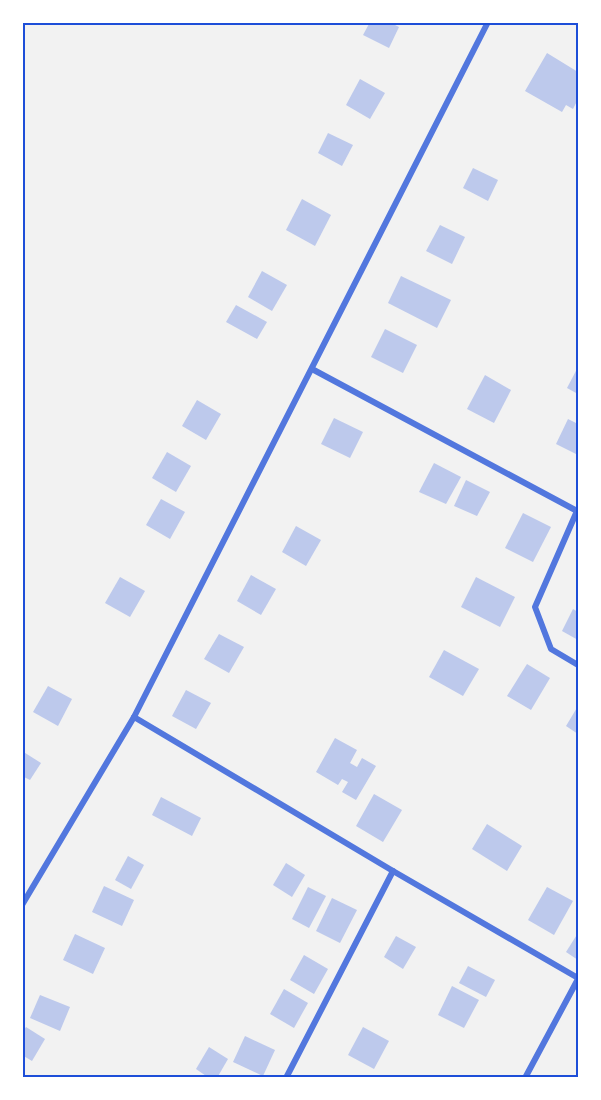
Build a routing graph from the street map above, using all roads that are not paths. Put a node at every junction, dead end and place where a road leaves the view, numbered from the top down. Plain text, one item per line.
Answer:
1 (488, 22) edge
2 (312, 369) junction
3 (578, 510) edge
4 (579, 665) edge
5 (134, 717) junction
6 (393, 871) junction
7 (22, 905) edge
8 (579, 978) edge
9 (286, 1077) edge
10 (525, 1077) edge

1 - 2 street
2 - 3 street
2 - 5 street
3 - 4 street
5 - 6 street
5 - 7 street
6 - 8 street
6 - 9 street
8 - 10 street

